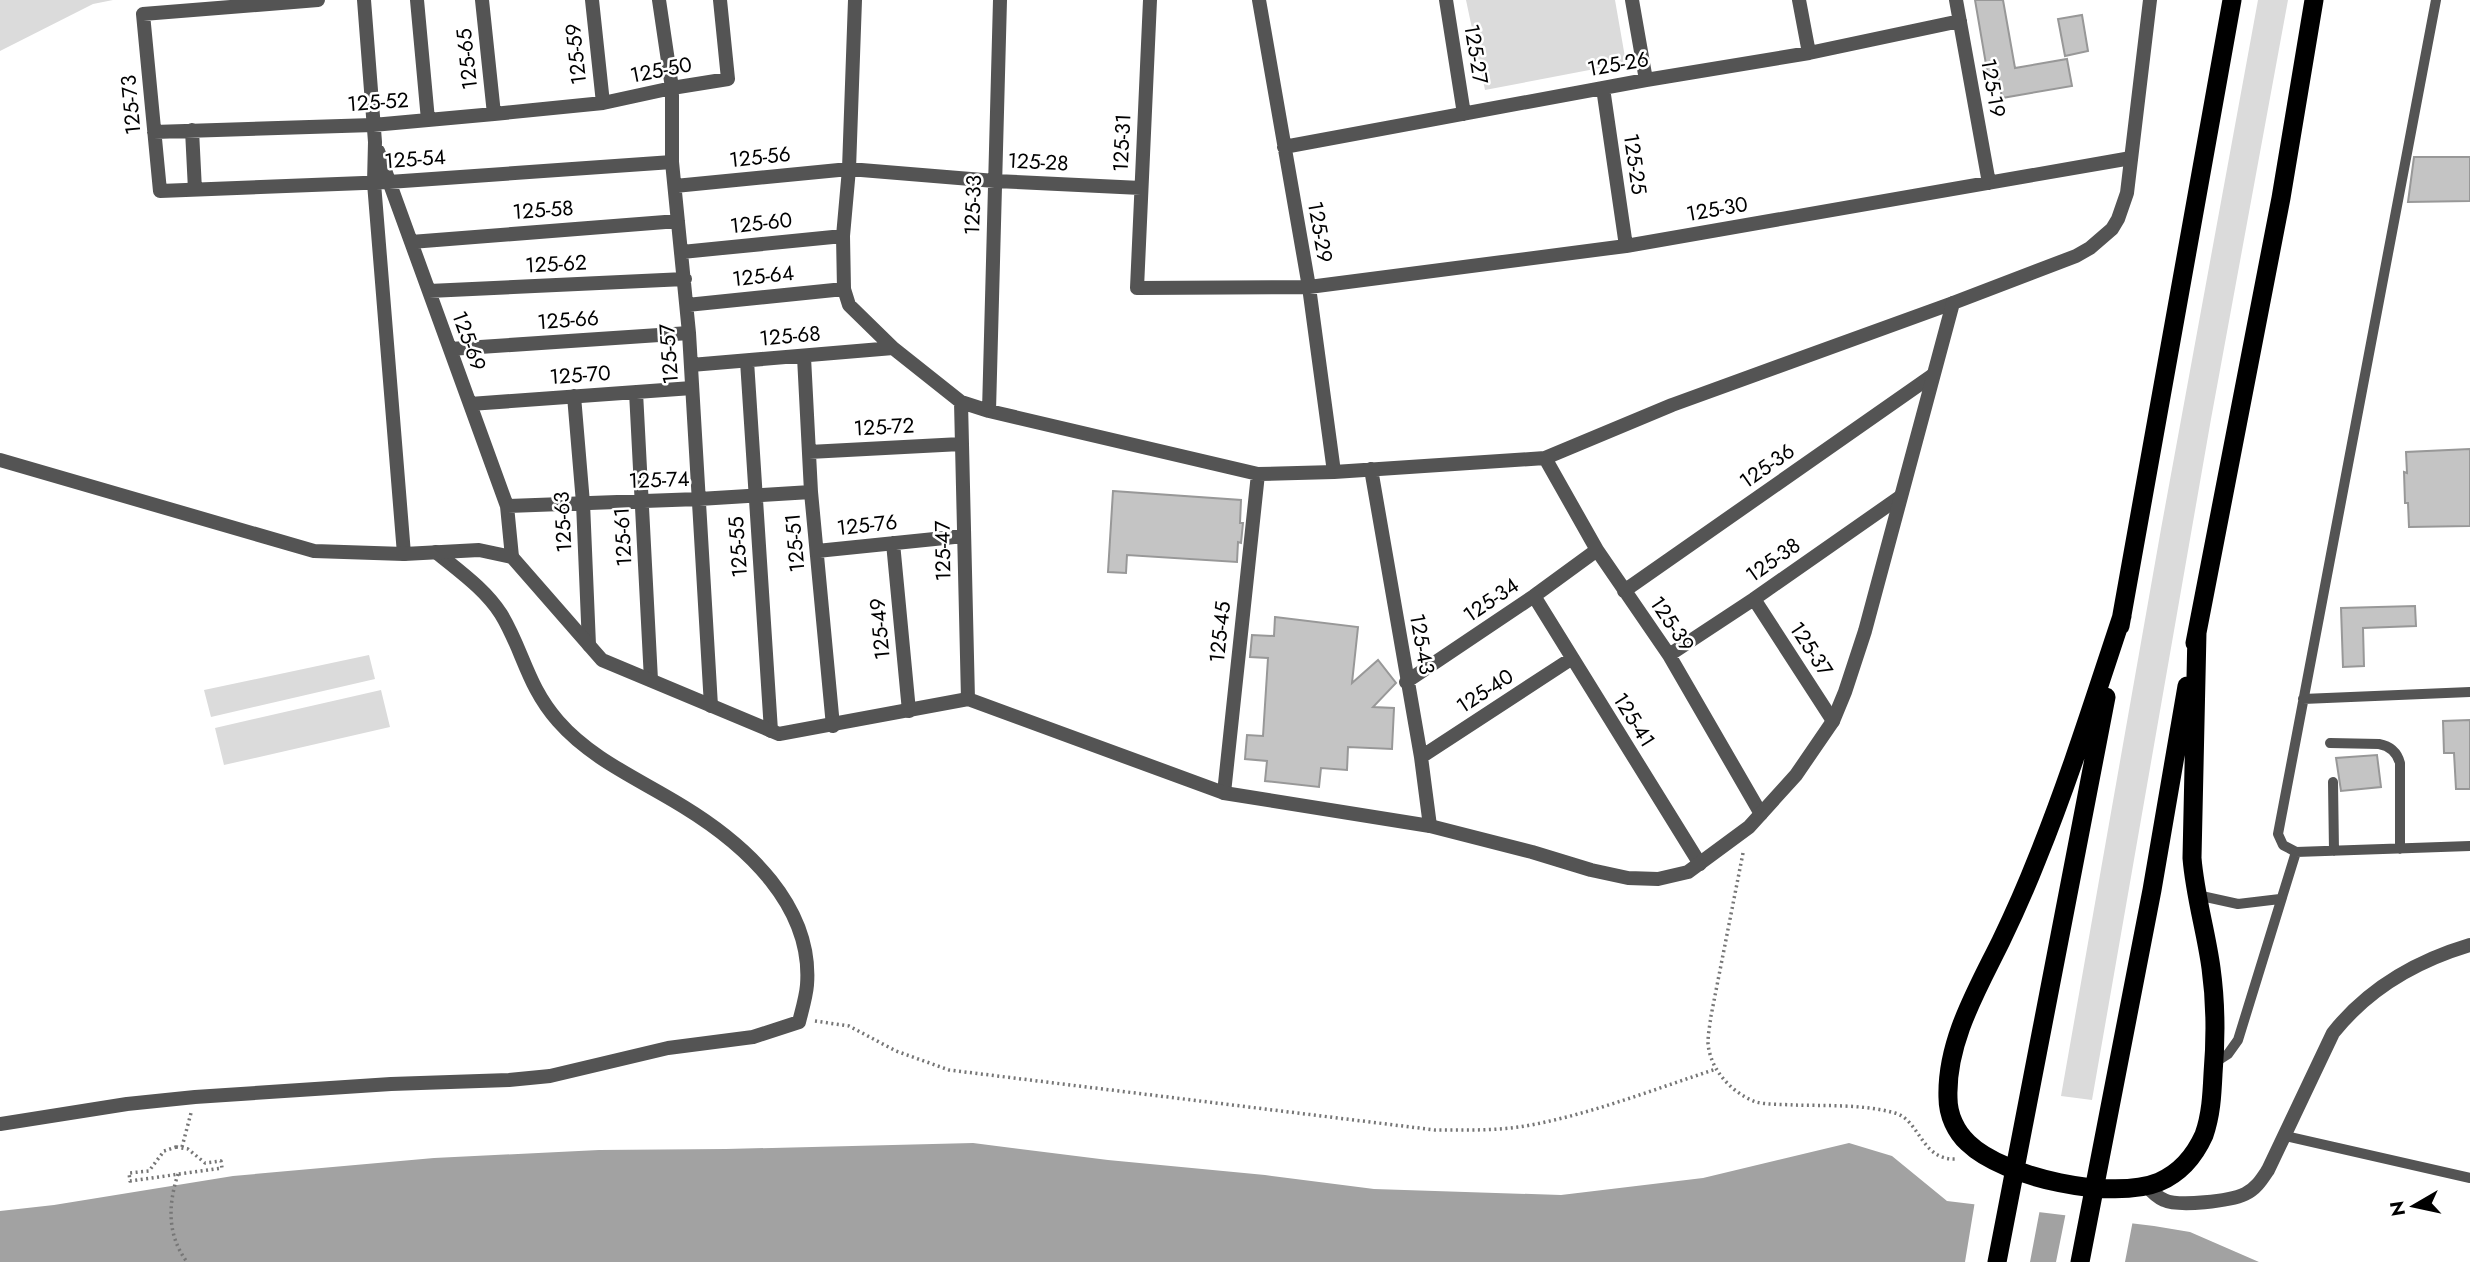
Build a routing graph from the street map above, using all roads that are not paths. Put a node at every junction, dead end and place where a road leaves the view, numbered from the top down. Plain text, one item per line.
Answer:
1 (318, 0) edge
2 (364, 0) edge
3 (417, 0) edge
4 (482, 0) edge
5 (592, 0) edge
6 (659, 0) edge
7 (720, 0) edge
8 (855, 0) edge
9 (1000, 0) edge
10 (1150, 0) edge
11 (1259, 0) edge
12 (1446, 0) edge
13 (1632, 0) edge
14 (1799, 0) edge
15 (1956, 0) edge
16 (2150, 0) edge
17 (2232, 0) edge
18 (2314, 0) edge
19 (2436, 0) edge
20 (206, 5) edge
21 (1960, 21) junction
22 (1809, 53) junction
23 (1646, 79) junction
24 (672, 88) junction
25 (1603, 88) junction
26 (603, 103) junction
27 (494, 114) junction
28 (1464, 114) junction
29 (428, 120) junction
30 (373, 125) junction
31 (192, 130) junction
32 (154, 132) junction
33 (1284, 147) junction
34 (2131, 158) junction
35 (672, 162) junction
36 (849, 169) junction
37 (995, 181) junction
38 (382, 183) junction
39 (1989, 183) junction
40 (675, 186) junction
41 (1141, 188) junction
42 (195, 190) junction
43 (160, 191) joint
44 (678, 221) junction
45 (843, 236) junction
46 (411, 242) junction
47 (1626, 246) junction
48 (682, 253) junction
49 (685, 279) junction
50 (1308, 287) junction
51 (1138, 288) joint
52 (844, 289) junction
53 (429, 291) junction
54 (1953, 303) junction
55 (687, 305) junction
56 (689, 333) junction
57 (893, 348) junction
58 (450, 349) junction
59 (804, 356) junction
60 (747, 361) junction
61 (691, 365) junction
62 (1933, 375) junction
63 (692, 388) junction
64 (636, 392) junction
65 (574, 396) junction
66 (961, 402) junction
67 (470, 404) junction
68 (989, 411) junction
69 (961, 444) junction
70 (809, 452) junction
71 (1545, 458) junction
72 (0, 460) edge
73 (1371, 470) junction
74 (1334, 472) junction
75 (1258, 474) junction
76 (811, 492) junction
77 (756, 495) junction
78 (1900, 497) junction
79 (699, 499) junction
80 (642, 501) junction
81 (583, 503) junction
82 (507, 506) junction
83 (964, 536) junction
84 (893, 543) junction
85 (1597, 550) junction
86 (817, 551) junction
87 (436, 552) junction
88 (404, 554) junction
89 (512, 557) junction
90 (1624, 591) junction
91 (1534, 596) junction
92 (1754, 599) junction
93 (2122, 616) junction
94 (2197, 632) junction
95 (589, 645) junction
96 (1669, 655) junction
97 (1571, 659) junction
98 (651, 680) junction
99 (1406, 682) junction
100 (2470, 692) edge
101 (968, 699) junction
102 (2303, 699) junction
103 (711, 706) junction
104 (909, 711) junction
105 (1833, 721) junction
106 (833, 726) junction
107 (771, 731) junction
108 (2330, 743) dead end
109 (1421, 757) junction
110 (2333, 782) dead end
111 (1224, 793) junction
112 (1761, 814) junction
113 (1430, 826) junction
114 (2470, 846) edge
115 (2400, 849) junction
116 (2334, 851) junction
117 (2296, 852) junction
118 (1700, 864) junction
119 (2196, 895) junction
120 (2280, 899) junction
121 (2470, 945) edge
122 (2214, 1063) junction
123 (0, 1125) edge
124 (2285, 1136) junction
125 (2470, 1178) edge
126 (2147, 1186) junction
127 (1997, 1262) edge
128 (2080, 1262) edge

1 - 20 street
2 - 30 street, 125-69
3 - 29 street
4 - 27 street, 125-65
5 - 26 street, 125-59
6 - 24 street, 125-57
7 - 24 street, 125-50
8 - 36 street
9 - 37 street, 125-33
10 - 41 street, 125-31
11 - 33 street, 125-29
12 - 28 street, 125-27
13 - 23 street
14 - 22 street
15 - 21 street, 125-19
16 - 34 street
17 - 93 highway
18 - 94 highway
19 - 102 lane
20 - 32 street, 125-73
21 - 22 street, 125-26
21 - 39 street, 125-19
22 - 23 street, 125-26
23 - 25 street, 125-26
24 - 26 street, 125-50
24 - 35 street, 125-57
25 - 28 street, 125-26
25 - 47 street, 125-25
26 - 27 street, 125-52
27 - 29 street, 125-52
28 - 33 street, 125-26
29 - 30 street, 125-52
30 - 31 street, 125-52
30 - 38 street, 125-69
31 - 32 street, 125-52
31 - 42 street
32 - 43 street, 125-73
33 - 50 street, 125-29
34 - 39 street, 125-30
34 - 54 street
35 - 38 street, 125-54
35 - 40 street, 125-57
36 - 37 street, 125-28
36 - 40 street, 125-56
36 - 45 street
37 - 41 street, 125-28
37 - 68 street, 125-33
38 - 42 street, 125-54
38 - 46 street, 125-69
38 - 88 street
39 - 47 street, 125-30
40 - 44 street, 125-57
41 - 51 street, 125-31
42 - 43 street, 125-54
44 - 46 street, 125-58
44 - 48 street, 125-57
45 - 48 street, 125-60
45 - 52 street
46 - 53 street, 125-69
47 - 50 street, 125-30
48 - 49 street, 125-57
49 - 53 street, 125-62
49 - 55 street, 125-57
50 - 51 street, 125-30
50 - 74 street, 125-29
52 - 55 street, 125-64
52 - 57 street
53 - 58 street, 125-69
54 - 62 street
54 - 71 street
55 - 56 street, 125-57
56 - 58 street, 125-66
56 - 61 street, 125-57
57 - 59 street, 125-68
57 - 66 street
58 - 67 street, 125-69
59 - 60 street, 125-68
59 - 70 street, 125-51
60 - 61 street, 125-68
60 - 77 street, 125-55
61 - 63 street, 125-57
62 - 78 street
62 - 90 street, 125-36
63 - 64 street, 125-70
63 - 79 street, 125-57
64 - 65 street, 125-70
64 - 80 street, 125-61
65 - 67 street, 125-70
65 - 81 street, 125-63
66 - 68 street
66 - 69 street, 125-47
67 - 82 street, 125-69
68 - 75 street
69 - 70 street, 125-72
69 - 83 street, 125-47
70 - 76 street, 125-51
71 - 73 street
71 - 85 street, 125-39
72 - 88 street
73 - 74 street
73 - 99 street, 125-43
74 - 75 street
75 - 111 street, 125-45
76 - 77 street, 125-74
76 - 86 street, 125-51
77 - 79 street, 125-74
77 - 107 street, 125-55
78 - 92 street, 125-38
78 - 105 street
79 - 80 street, 125-74
79 - 103 street, 125-57
80 - 81 street, 125-74
80 - 98 street, 125-61
81 - 82 street, 125-74
81 - 95 street, 125-63
82 - 89 street, 125-69
83 - 84 street, 125-76
83 - 101 street, 125-47
84 - 86 street, 125-76
84 - 104 street, 125-49
85 - 90 street, 125-39
85 - 91 street, 125-34
86 - 106 street, 125-51
87 - 88 street
87 - 89 street
87 - 123 street
89 - 95 street
90 - 96 street, 125-39
91 - 97 street, 125-41
91 - 99 street, 125-34
92 - 96 street, 125-38
92 - 105 street, 125-37
93 - 126 highway
93 - 127 highway
94 - 119 highway
94 - 128 highway
95 - 98 street
96 - 112 street, 125-39
97 - 109 street, 125-40
97 - 118 street, 125-41
98 - 103 street
99 - 109 street, 125-43
100 - 102 lane
101 - 104 street
101 - 111 street
102 - 117 lane
103 - 107 street
104 - 106 street
105 - 112 street
106 - 107 street
108 - 115 lane
109 - 113 street, 125-43
110 - 116 lane
111 - 113 street
112 - 118 street
113 - 118 street
114 - 115 lane
115 - 116 lane
116 - 117 lane
117 - 120 lane
119 - 120 lane
119 - 122 highway
120 - 122 lane
121 - 124 street
122 - 126 highway
124 - 125 lane
124 - 126 street

